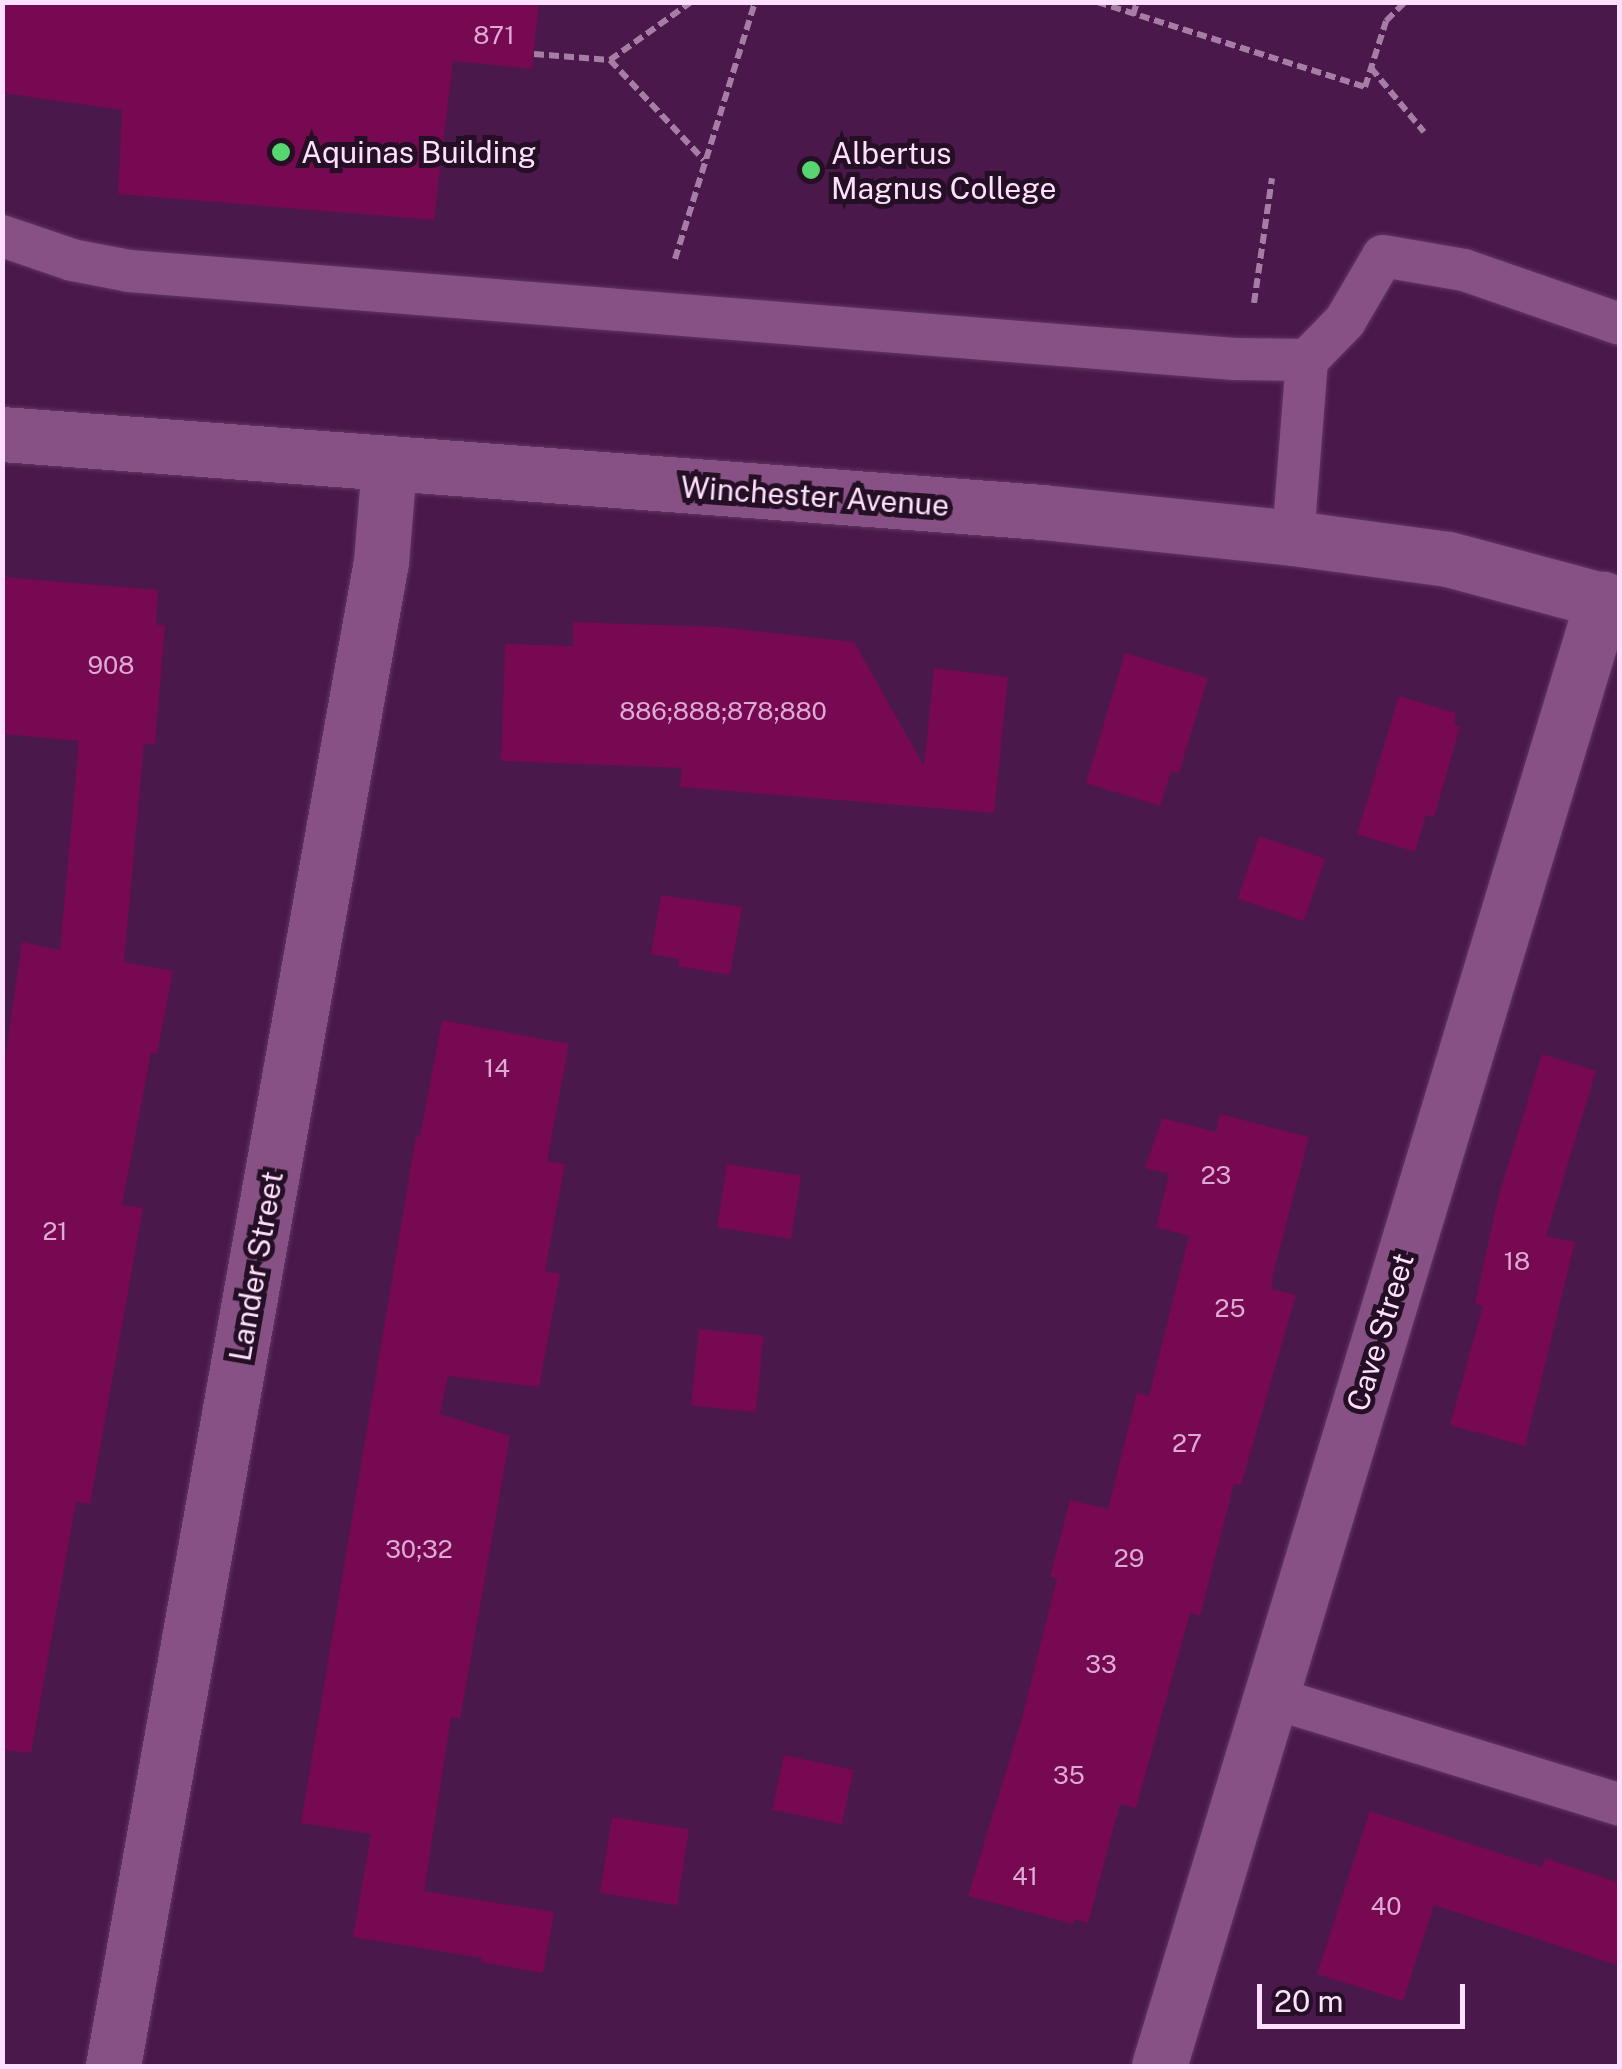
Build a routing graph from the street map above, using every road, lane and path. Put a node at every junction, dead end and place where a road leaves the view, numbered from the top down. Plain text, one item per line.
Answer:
1 (690, 2) edge
2 (754, 2) edge
3 (1097, 2) edge
4 (1138, 2) edge
5 (1405, 2) edge
6 (1133, 15) junction
7 (534, 54) dead end
8 (610, 60) junction
9 (1371, 68) junction
10 (1424, 132) dead end
11 (704, 160) junction
12 (1272, 178) dead end
13 (2, 236) edge
14 (659, 316) junction
15 (1620, 324) edge
16 (1246, 358) junction
17 (1307, 360) junction
18 (2, 434) edge
19 (389, 464) junction
20 (1293, 538) junction
21 (1611, 602) edge
22 (1270, 1697) junction
23 (1620, 1805) edge
24 (114, 2066) edge
25 (1160, 2066) edge

1 - 8 path
2 - 11 path
3 - 6 path
4 - 6 path
5 - 9 path
6 - 9 path
7 - 8 path
8 - 11 path
9 - 10 path
11 - 14 path
12 - 16 path
13 - 14 lane
14 - 16 lane
15 - 17 lane
16 - 17 lane
17 - 20 lane
18 - 19 street, Winchester Avenue
19 - 20 street, Winchester Avenue
19 - 24 street, Lander Street
20 - 21 street, Winchester Avenue
21 - 22 street, Cave Street
22 - 23 lane
22 - 25 street, Cave Street

